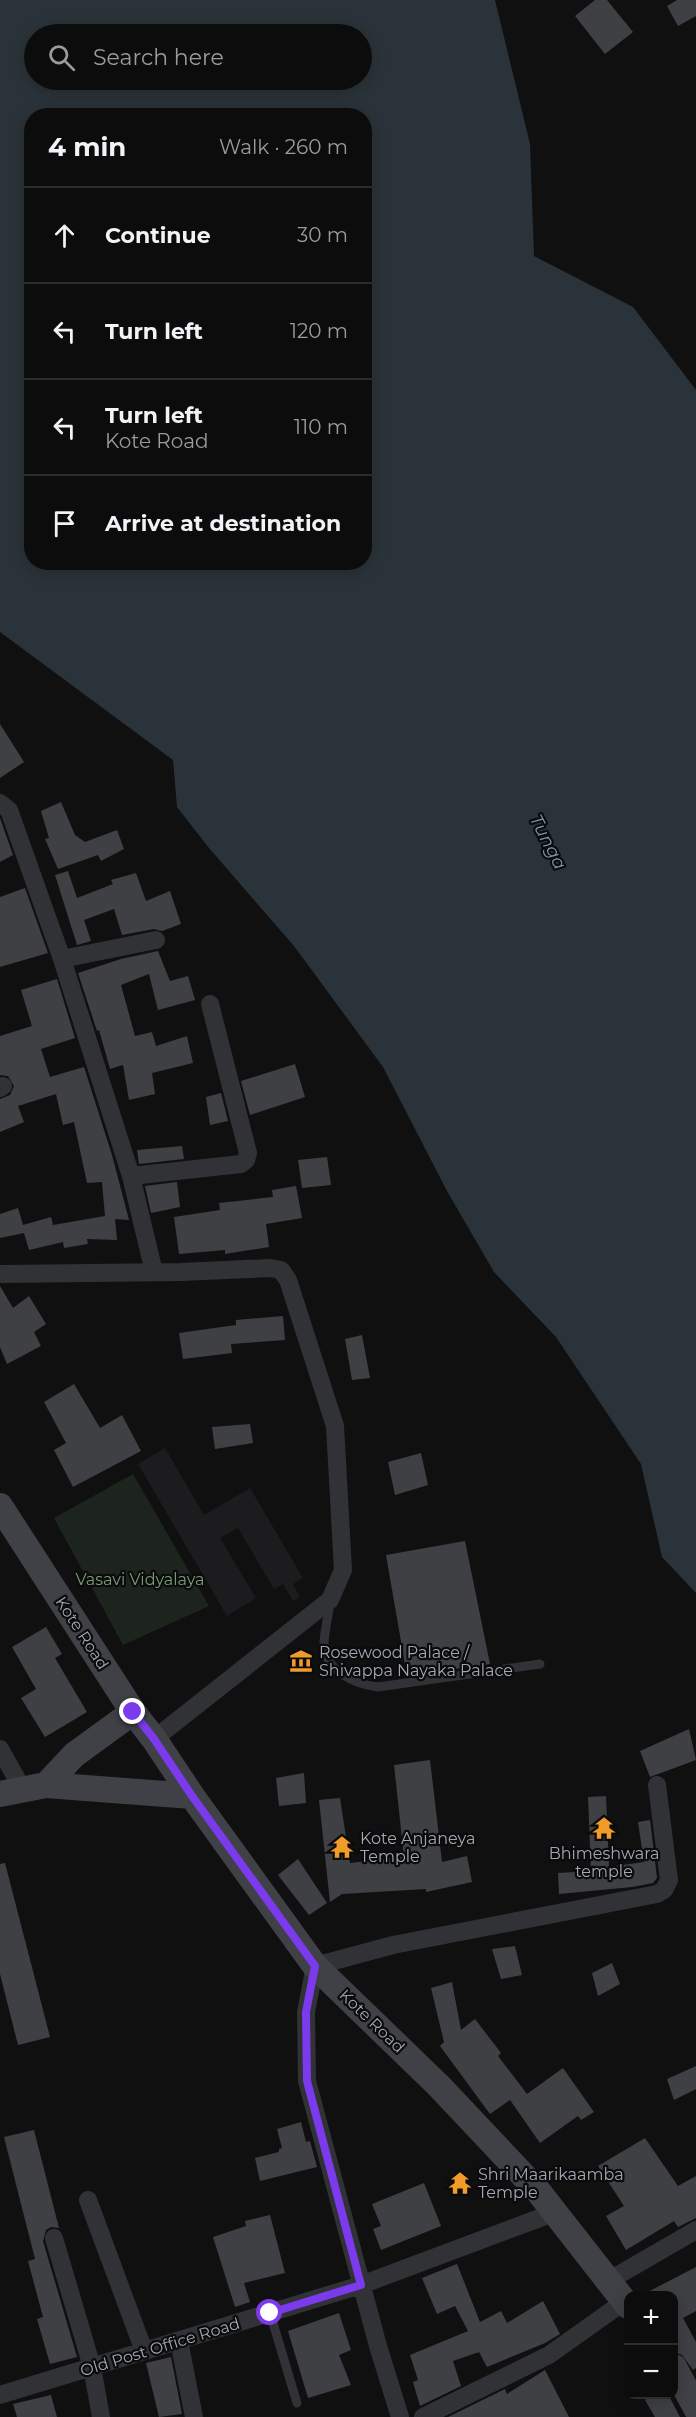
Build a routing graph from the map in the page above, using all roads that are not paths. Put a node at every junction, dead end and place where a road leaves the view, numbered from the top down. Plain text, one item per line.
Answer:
1 (0, 803) edge
2 (156, 940) dead end
3 (62, 959) junction
4 (210, 1004) dead end
5 (131, 1176) junction
6 (154, 1272) junction
7 (0, 1274) edge
8 (0, 1506) edge
9 (330, 1600) junction
10 (540, 1664) dead end
11 (133, 1712) junction
12 (154, 1739) junction
13 (0, 1749) edge
14 (657, 1785) dead end
15 (23, 1790) edge
16 (192, 1796) junction
17 (315, 1966) junction
18 (88, 2200) dead end
19 (556, 2212) junction
20 (696, 2230) edge
21 (54, 2238) dead end
22 (608, 2281) junction
23 (361, 2285) junction
24 (624, 2300) edge
25 (624, 2306) edge
26 (270, 2313) junction
27 (179, 2341) junction
28 (144, 2351) junction
29 (92, 2367) junction
30 (678, 2374) edge
31 (0, 2394) edge
32 (297, 2403) dead end
33 (696, 2408) edge
34 (101, 2417) edge
35 (195, 2417) edge
36 (400, 2417) edge
37 (423, 2417) edge

1 - 3 street
2 - 3 street
3 - 5 street
4 - 5 street
5 - 6 street
6 - 7 street
6 - 9 street
8 - 11 street, Kote Road
9 - 10 lane
9 - 12 street
11 - 12 street, Kote Road
11 - 15 street
12 - 16 street, Kote Road
13 - 15 street
14 - 17 street
15 - 16 street
16 - 17 street, Kote Road
17 - 19 street, Kote Road
17 - 23 street
18 - 28 street
19 - 22 street, Kote Road
19 - 23 street, Old Post Office Road
20 - 22 street
21 - 29 street
22 - 24 street, Kote Road
23 - 26 street, Old Post Office Road
23 - 36 street
25 - 37 street
26 - 27 street, Old Post Office Road
26 - 32 lane
27 - 28 street, Old Post Office Road
27 - 35 street
28 - 29 street, Old Post Office Road
29 - 31 street, Old Post Office Road
29 - 34 street
30 - 33 street

